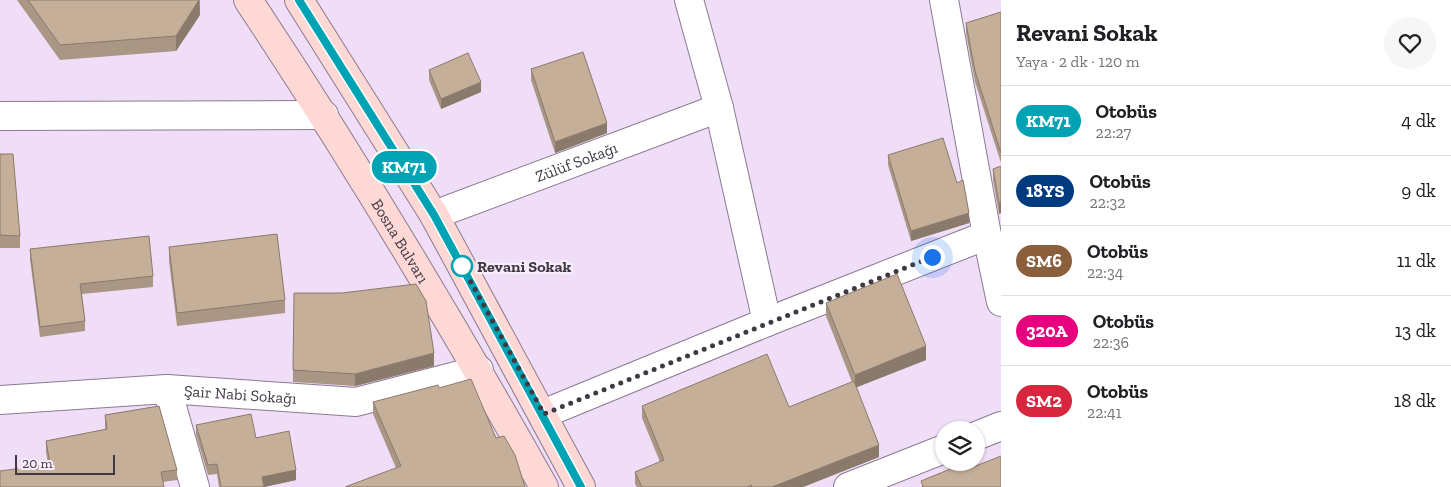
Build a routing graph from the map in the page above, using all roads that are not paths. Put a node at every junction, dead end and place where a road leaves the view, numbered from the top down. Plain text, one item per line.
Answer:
1 (248, 0) edge
2 (299, 0) edge
3 (689, 0) edge
4 (944, 0) edge
5 (719, 108) junction
6 (324, 115) junction
7 (0, 116) edge
8 (434, 215) junction
9 (987, 235) junction
10 (1001, 302) edge
11 (767, 322) junction
12 (479, 370) junction
13 (167, 389) junction
14 (0, 400) edge
15 (544, 414) junction
16 (1001, 426) edge
17 (985, 432) edge
18 (935, 453) edge
19 (195, 487) edge
20 (544, 487) edge
21 (582, 487) edge
22 (848, 487) edge

1 - 6 main road, Bosna Bulvarı
2 - 8 main road
3 - 5 street
4 - 9 street
5 - 8 street, Zülüf Sokağı
5 - 11 street
6 - 7 street
6 - 12 main road, Bosna Bulvarı
8 - 15 main road
9 - 10 street
9 - 11 street
11 - 15 street
12 - 13 street, Şair Nabi Sokağı
12 - 20 main road, Bosna Bulvarı
13 - 14 street, Şair Nabi Sokağı
13 - 19 street
15 - 21 main road
16 - 17 street
18 - 22 street

